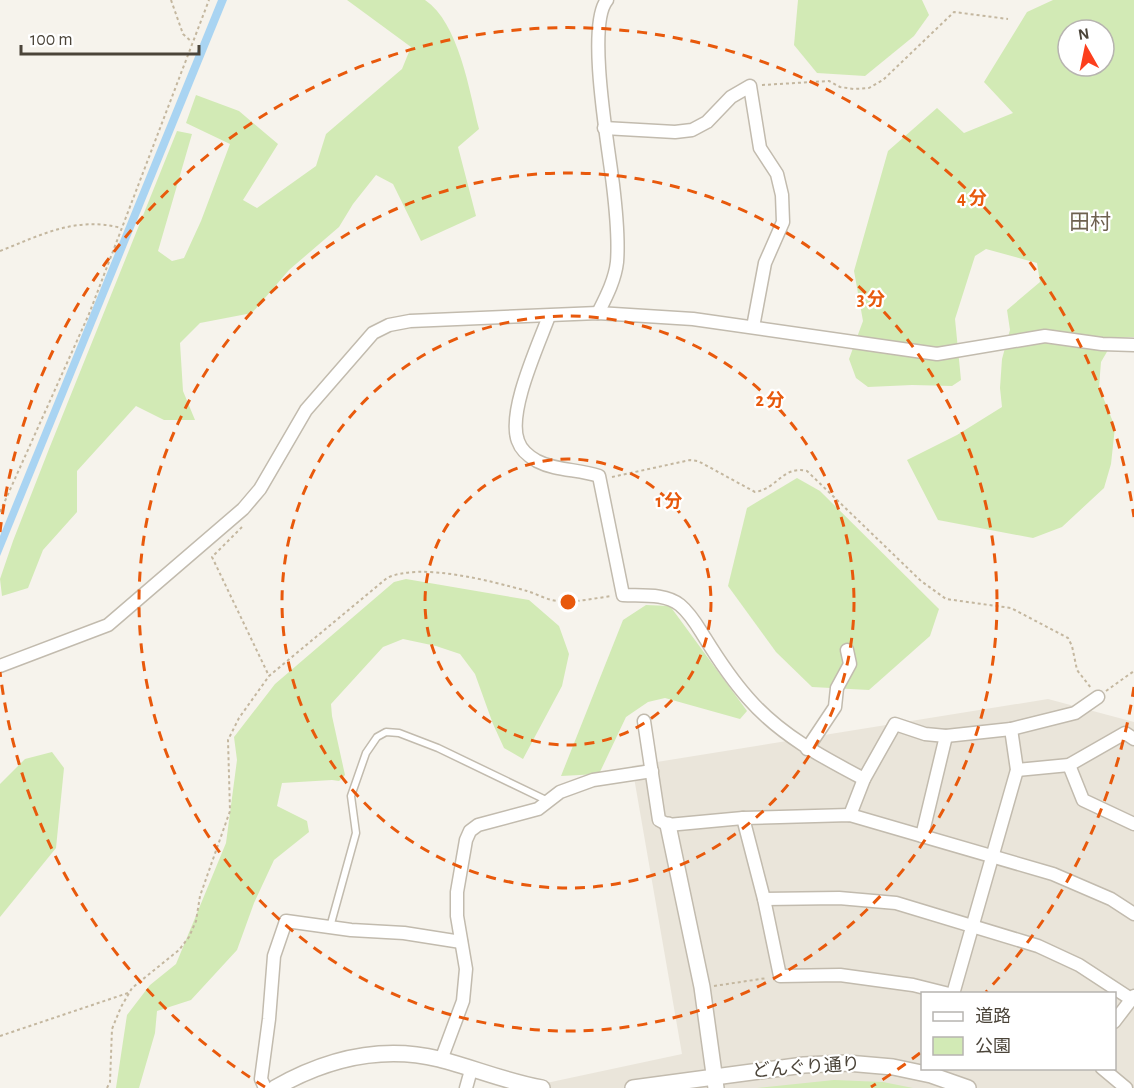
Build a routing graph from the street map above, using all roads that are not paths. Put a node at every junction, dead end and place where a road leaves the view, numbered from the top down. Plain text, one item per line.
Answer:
1 (607, 0) edge
2 (604, 128) junction
3 (598, 314) junction
4 (549, 316) junction
5 (753, 327) junction
6 (1134, 345) edge
7 (847, 650) dead end
8 (0, 666) edge
9 (1098, 696) road end
10 (644, 721) dead end
11 (1011, 729) junction
12 (946, 736) junction
13 (1134, 739) edge
14 (807, 749) junction
15 (1069, 765) junction
16 (1017, 770) junction
17 (652, 771) junction
18 (864, 779) junction
19 (548, 801) junction
20 (850, 815) junction
21 (743, 818) junction
22 (1134, 824) edge
23 (668, 825) junction
24 (922, 836) junction
25 (991, 856) junction
26 (764, 898) junction
27 (1134, 914) edge
28 (973, 926) junction
29 (330, 927) junction
30 (461, 942) junction
31 (946, 992) edge
32 (951, 992) edge
33 (1133, 998) edge
34 (1116, 1019) edge
35 (441, 1060) junction
36 (471, 1070) junction
37 (1104, 1070) edge
38 (932, 1072) edge
39 (715, 1082) edge
40 (265, 1088) edge
41 (275, 1088) edge
42 (466, 1088) edge
43 (542, 1088) edge
44 (633, 1088) edge
45 (968, 1088) edge
46 (1126, 1088) edge

1 - 2 street
2 - 3 street
2 - 5 street
3 - 4 street
3 - 5 street
4 - 8 street
4 - 14 street
5 - 6 street
7 - 14 street
9 - 11 street
10 - 17 street
11 - 12 street
11 - 16 street
12 - 18 street
12 - 24 street
13 - 15 street
14 - 18 street
15 - 16 street
15 - 22 street
16 - 25 street
17 - 19 street
17 - 23 street
18 - 20 street
19 - 29 lane
19 - 30 street
20 - 21 street
20 - 24 street
21 - 23 street
21 - 26 street
23 - 39 street
24 - 25 street
25 - 27 street
25 - 28 street
26 - 28 street
26 - 31 street
28 - 32 street
28 - 33 street
29 - 30 street
29 - 40 street
30 - 35 street
33 - 34 street
35 - 36 street
35 - 41 street
36 - 42 street
36 - 43 street
37 - 46 street
38 - 39 street, どんぐり通り
38 - 45 street, どんぐり通り
39 - 44 street, どんぐり通り

